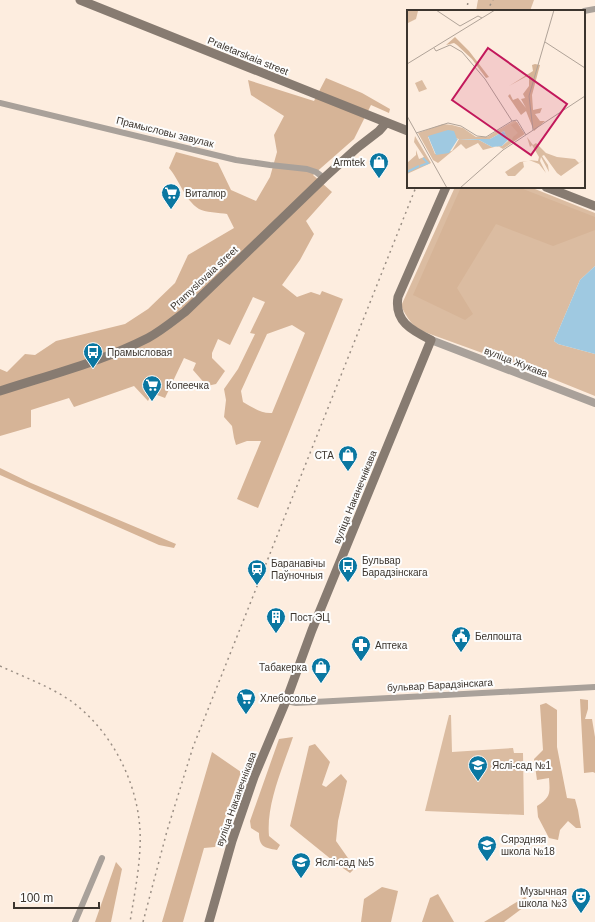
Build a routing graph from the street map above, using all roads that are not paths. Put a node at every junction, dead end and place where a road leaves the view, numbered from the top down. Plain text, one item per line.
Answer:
1 (80, 0) edge
2 (595, 9) edge
3 (585, 12) edge
4 (0, 103) edge
5 (386, 123) junction
6 (407, 132) edge
7 (324, 178) junction
8 (446, 188) edge
9 (549, 188) edge
10 (595, 206) edge
11 (431, 340) junction
12 (0, 391) edge
13 (595, 403) edge
14 (595, 687) edge
15 (286, 701) junction
16 (102, 858) dead end
17 (75, 922) edge
18 (209, 922) edge

1 - 5 main road, Praletarskaia street
2 - 3 street
4 - 7 street, Прамысловы завулак
5 - 6 main road, Praletarskaia street
5 - 7 main road, Pramyslovaia street
7 - 12 main road, Pramyslovaia street
8 - 11 main road
9 - 10 main road
11 - 13 street, вуліца Жукава
11 - 15 main road, вуліца Наканечнікава
14 - 15 street, бульвар Барадзінскага
15 - 18 main road, вуліца Наканечнікава
16 - 17 street

